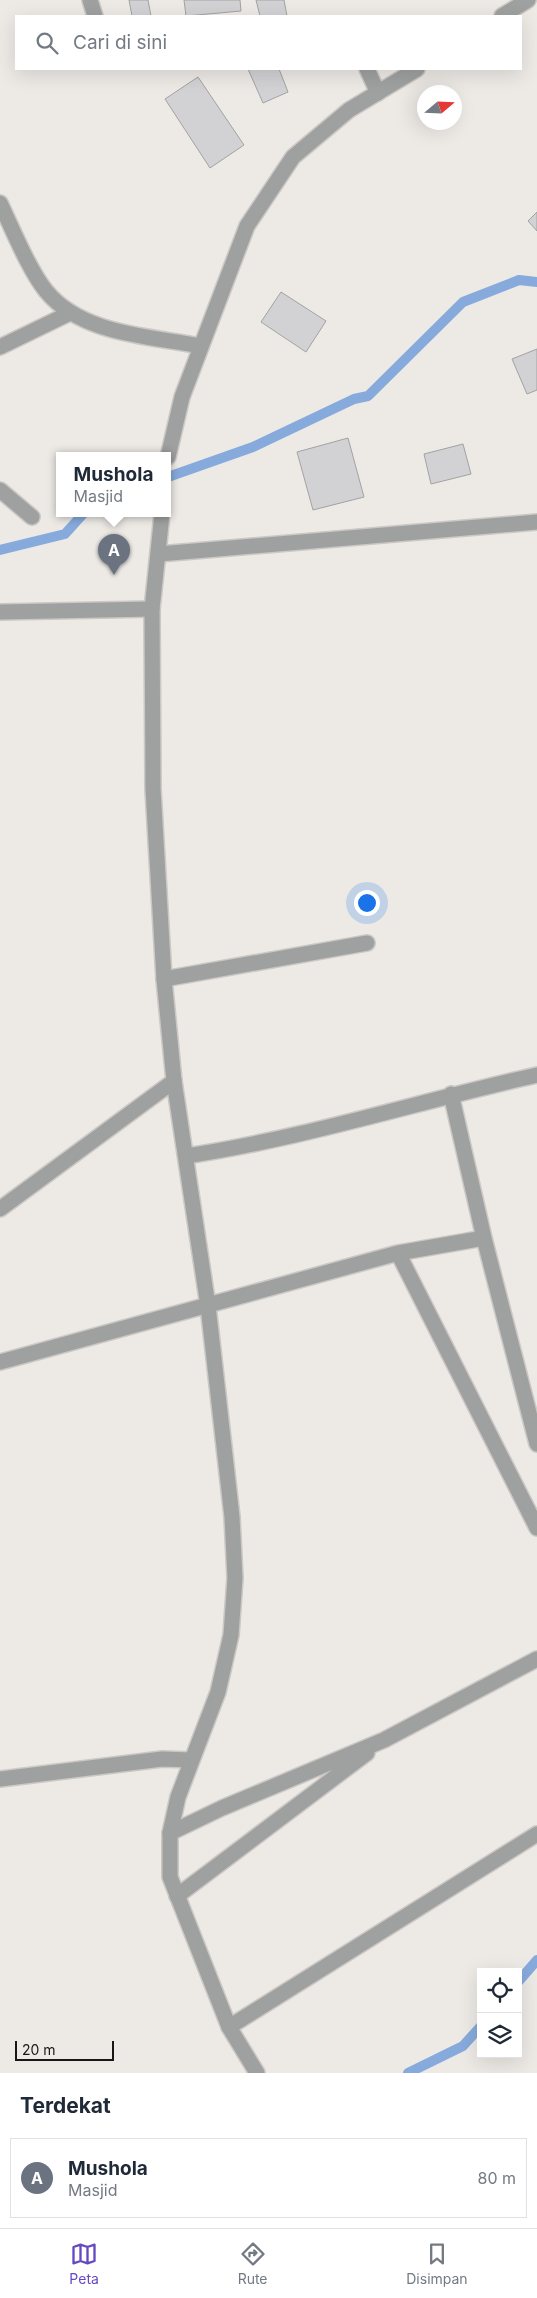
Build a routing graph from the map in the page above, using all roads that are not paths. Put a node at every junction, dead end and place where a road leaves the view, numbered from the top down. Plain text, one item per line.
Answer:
1 (90, 0) edge
2 (528, 0) edge
3 (96, 15) edge
4 (504, 15) edge
5 (367, 70) edge
6 (415, 70) edge
7 (378, 93) junction
8 (0, 203) edge
9 (70, 313) junction
10 (201, 346) junction
11 (0, 347) edge
12 (169, 452) edge
13 (0, 490) edge
14 (32, 517) dead end
15 (162, 517) edge
16 (537, 522) edge
17 (159, 554) junction
18 (152, 609) junction
19 (0, 612) edge
20 (367, 943) dead end
21 (164, 979) junction
22 (537, 1075) edge
23 (174, 1081) junction
24 (451, 1094) junction
25 (186, 1156) junction
26 (0, 1209) edge
27 (484, 1238) junction
28 (398, 1253) junction
29 (208, 1306) junction
30 (0, 1362) edge
31 (537, 1444) edge
32 (537, 1528) edge
33 (537, 1659) edge
34 (384, 1740) junction
35 (191, 1760) junction
36 (0, 1779) edge
37 (170, 1832) junction
38 (537, 1834) edge
39 (177, 1896) junction
40 (229, 2027) junction
41 (257, 2073) edge

1 - 3 street
2 - 4 street
5 - 7 street
6 - 7 street
7 - 10 street
8 - 9 street
9 - 10 street
9 - 11 street
10 - 12 street
13 - 14 street
15 - 17 street
16 - 17 street
17 - 18 street
18 - 19 street
18 - 21 street
20 - 21 street
21 - 23 street
22 - 24 street
23 - 25 street
23 - 26 street
24 - 25 street
24 - 27 street
25 - 29 street
27 - 28 street
27 - 31 street
28 - 29 street
28 - 32 street
29 - 30 street
29 - 35 street
33 - 34 street
34 - 37 street
34 - 39 street
35 - 36 street
35 - 37 street
37 - 39 street
38 - 40 street
39 - 40 street
40 - 41 street

